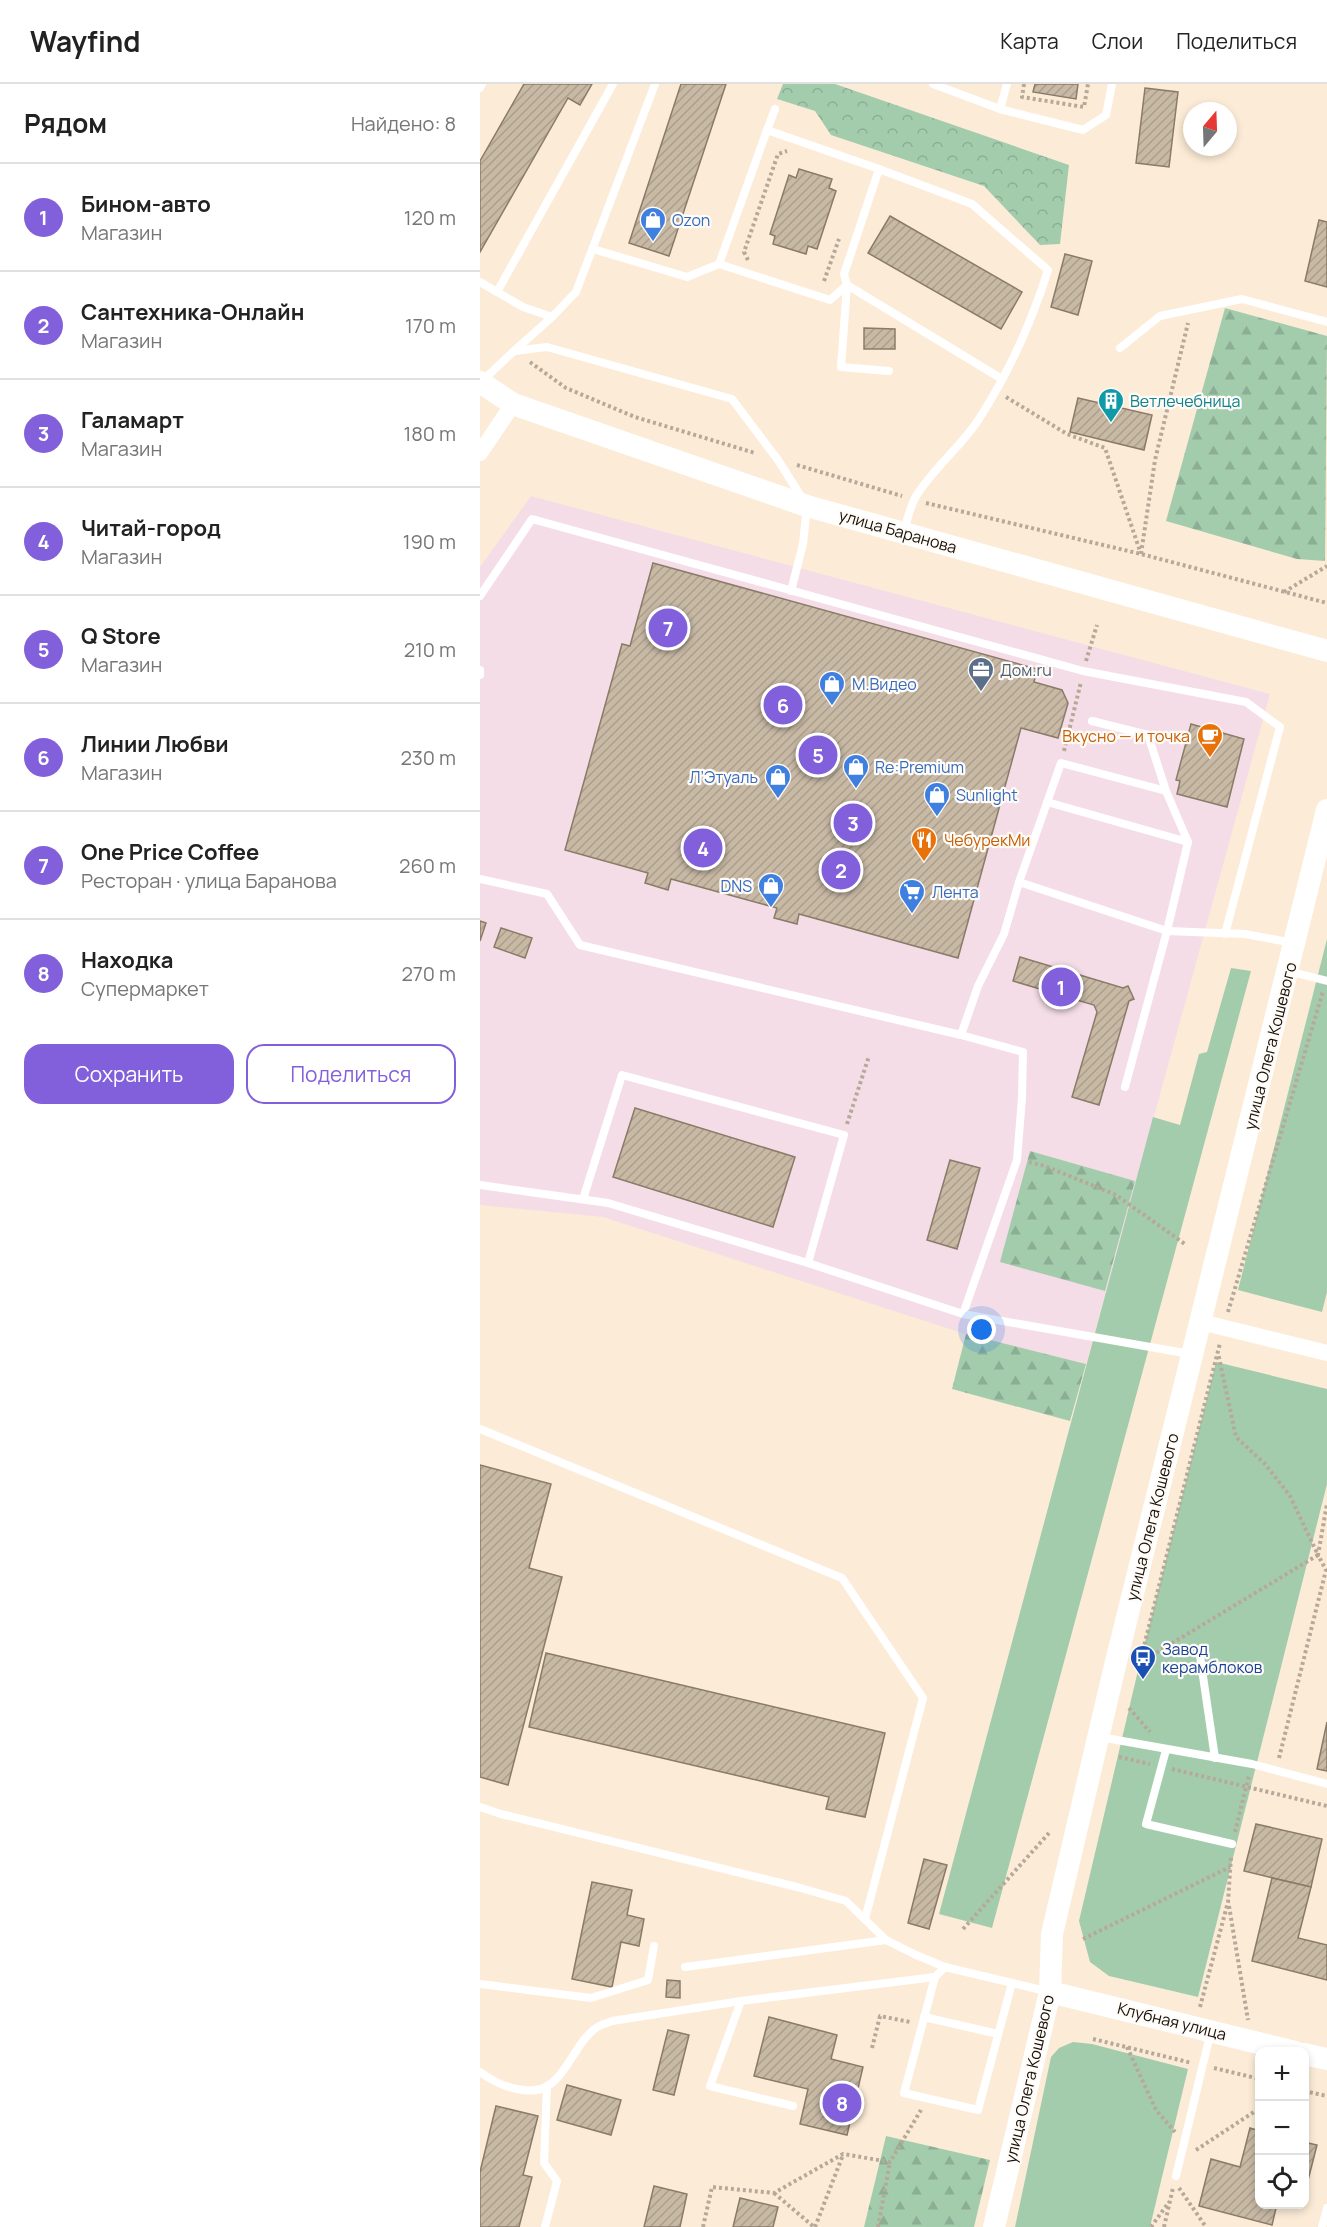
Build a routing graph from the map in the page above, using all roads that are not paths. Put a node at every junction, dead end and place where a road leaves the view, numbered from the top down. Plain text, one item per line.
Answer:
1 (613, 84) edge
2 (655, 84) edge
3 (933, 84) edge
4 (1007, 84) edge
5 (1112, 84) edge
6 (775, 109) dead end
7 (1000, 109) junction
8 (767, 130) junction
9 (879, 170) junction
10 (593, 249) junction
11 (719, 264) junction
12 (480, 282) edge
13 (847, 285) junction
14 (497, 292) junction
15 (552, 317) junction
16 (1327, 322) edge
17 (1120, 348) dead end
18 (514, 351) junction
19 (889, 371) dead end
20 (1002, 379) junction
21 (480, 382) edge
22 (513, 404) junction
23 (480, 453) edge
24 (807, 506) junction
25 (903, 533) junction
26 (791, 591) junction
27 (480, 596) edge
28 (1327, 651) edge
29 (480, 670) edge
30 (480, 675) edge
31 (1092, 722) dead end
32 (1166, 791) junction
33 (1047, 802) junction
34 (1327, 810) edge
35 (1188, 842) junction
36 (480, 879) edge
37 (1019, 882) junction
38 (1167, 931) junction
39 (1225, 934) junction
40 (1295, 943) junction
41 (1287, 971) junction
42 (1327, 981) edge
43 (961, 1035) junction
44 (1125, 1087) dead end
45 (480, 1185) edge
46 (583, 1199) junction
47 (808, 1263) junction
48 (963, 1314) junction
49 (1202, 1322) junction
50 (1327, 1353) edge
51 (1193, 1355) junction
52 (480, 1429) edge
53 (1200, 1656) dead end
54 (1100, 1737) junction
55 (1166, 1750) junction
56 (1215, 1758) junction
57 (1327, 1784) edge
58 (480, 1807) edge
59 (1232, 1844) road end
60 (865, 1919) junction
61 (886, 1940) junction
62 (654, 1946) dead end
63 (686, 1967) dead end
64 (945, 1967) junction
65 (935, 1977) junction
66 (1012, 1983) junction
67 (480, 1984) edge
68 (1050, 1992) junction
69 (741, 2001) junction
70 (923, 2020) junction
71 (1210, 2021) junction
72 (998, 2034) junction
73 (1281, 2047) edge
74 (1309, 2055) edge
75 (1327, 2060) edge
76 (480, 2072) edge
77 (547, 2086) junction
78 (793, 2106) dead end
79 (1176, 2176) dead end
80 (1327, 2208) edge
81 (545, 2227) edge
82 (994, 2227) edge
83 (1322, 2227) edge

1 - 14 lane
2 - 10 lane
3 - 7 lane
4 - 7 lane
5 - 7 lane
6 - 8 lane
8 - 9 lane
8 - 11 lane
9 - 13 lane
9 - 20 lane
10 - 11 lane
10 - 15 lane
11 - 13 lane
12 - 14 lane
13 - 19 lane
13 - 20 lane
14 - 15 lane
15 - 18 lane
16 - 17 lane
18 - 21 lane
18 - 24 lane
20 - 25 lane
21 - 22 main road, улица Баранова
22 - 23 street
22 - 24 main road, улица Баранова
24 - 25 main road, улица Баранова
24 - 26 lane
25 - 28 main road, улица Баранова
26 - 27 lane
26 - 39 lane
29 - 30 lane
31 - 32 lane
32 - 33 lane
32 - 35 lane
33 - 35 lane
33 - 37 lane
34 - 40 main road, улица Олега Кошевого
35 - 38 lane
36 - 43 lane
37 - 38 lane
37 - 43 lane
38 - 39 lane
38 - 44 lane
39 - 40 lane
40 - 41 main road, улица Олега Кошевого
41 - 42 lane
41 - 49 main road, улица Олега Кошевого
43 - 48 lane
45 - 46 lane
46 - 47 lane
46 - 47 lane
47 - 48 lane
48 - 51 lane
49 - 50 street
49 - 51 main road, улица Олега Кошевого
51 - 54 main road, улица Олега Кошевого
52 - 60 lane
53 - 56 lane
54 - 55 lane
54 - 68 main road, улица Олега Кошевого
55 - 56 lane
55 - 59 lane
56 - 57 lane
58 - 60 lane
60 - 61 lane
61 - 63 lane
61 - 64 lane
62 - 67 lane
64 - 65 lane
64 - 66 lane
65 - 69 lane
65 - 70 lane
66 - 68 lane
66 - 72 lane
68 - 71 main road, Клубная улица
68 - 82 main road, улица Олега Кошевого
69 - 77 lane
69 - 78 lane
70 - 72 lane
70 - 72 lane
71 - 73 main road, Клубная улица
71 - 79 lane
74 - 75 main road
76 - 77 lane
77 - 81 lane
80 - 83 lane

